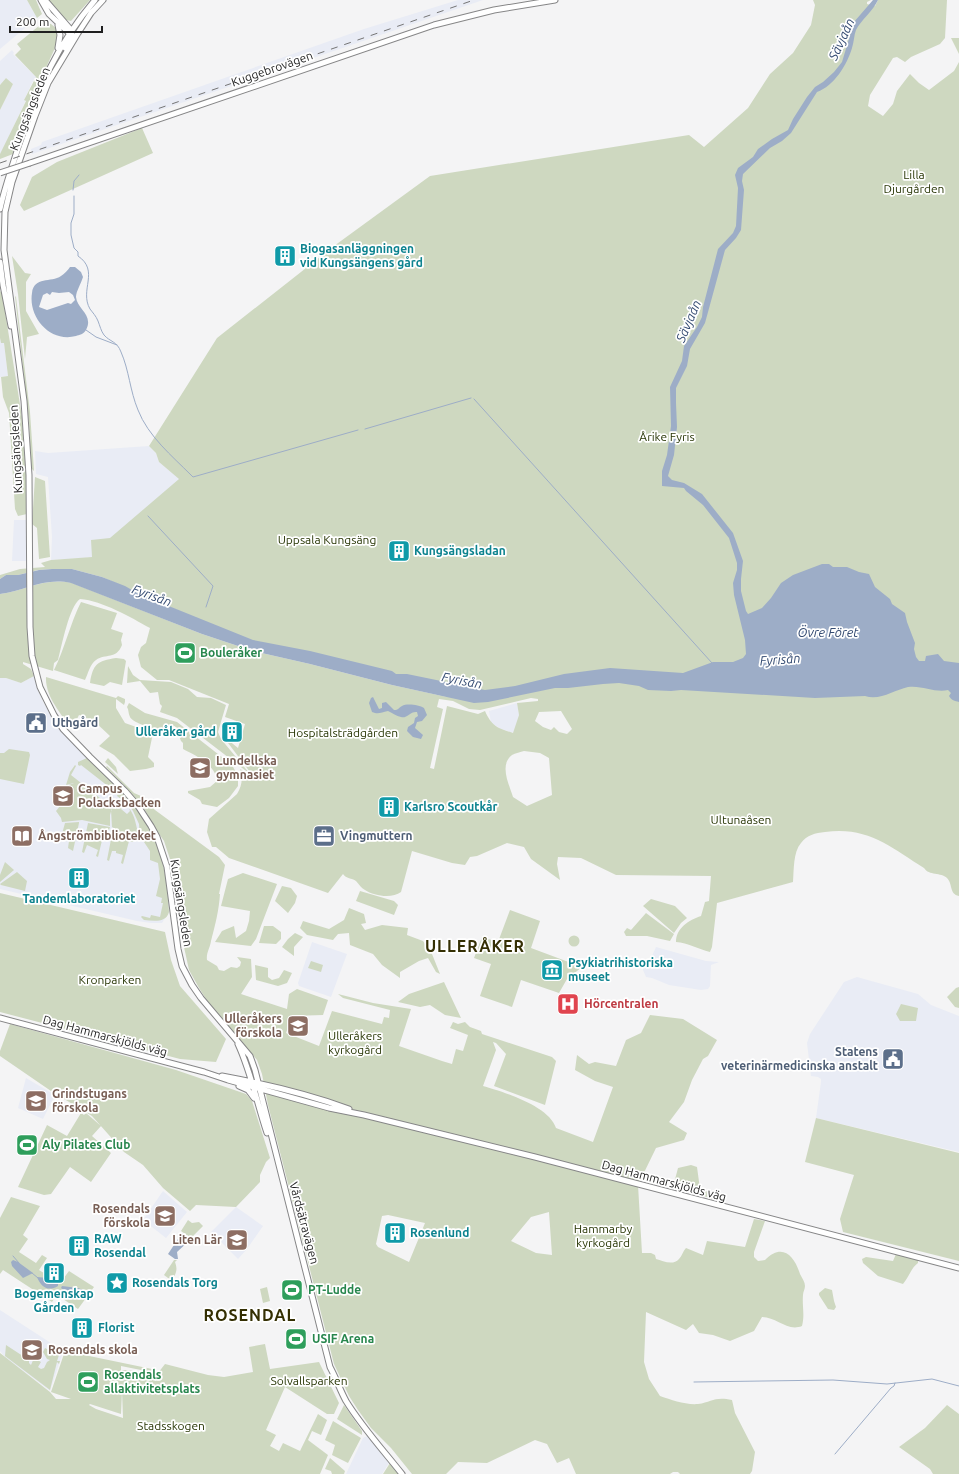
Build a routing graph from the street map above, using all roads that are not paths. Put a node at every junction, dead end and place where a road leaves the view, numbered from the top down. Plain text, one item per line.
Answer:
1 (41, 0) edge
2 (45, 0) edge
3 (94, 0) edge
4 (103, 0) edge
5 (556, 0) edge
6 (86, 10) junction
7 (60, 23) junction
8 (72, 32) junction
9 (53, 59) junction
10 (0, 174) edge
11 (0, 209) edge
12 (2, 248) edge
13 (0, 262) edge
14 (18, 356) junction
15 (1, 1019) edge
16 (236, 1039) junction
17 (248, 1065) junction
18 (255, 1070) junction
19 (228, 1079) junction
20 (255, 1084) junction
21 (271, 1086) junction
22 (259, 1089) junction
23 (276, 1093) junction
24 (257, 1103) junction
25 (266, 1113) junction
26 (364, 1115) junction
27 (280, 1168) junction
28 (959, 1268) edge
29 (402, 1474) edge

1 - 7 main road
2 - 7 main road
3 - 6 main road, Kungsängsleden
4 - 8 main road, Kungsängsleden
5 - 10 main road, Kuggebrovägen, bridge
6 - 7 main road
6 - 8 main road, Kungsängsleden
7 - 8 main road
7 - 9 main road
8 - 9 main road, Kungsängsleden
8 - 12 main road, Kungsängsleden
9 - 11 main road, Kungsängsleden
12 - 14 main road, Kungsängsleden
13 - 14 main road, Kungsängsleden
14 - 16 main road, Kungsängsleden
15 - 19 main road, Dag Hammarskjölds väg
16 - 17 main road, Kungsängsleden
16 - 18 main road, Kungsängsleden
17 - 19 main road
17 - 20 main road, Kungsängsleden
18 - 20 main road, Kungsängsleden
18 - 21 main road
19 - 20 main road, Dag Hammarskjölds väg
19 - 24 main road
20 - 21 main road, Dag Hammarskjölds väg
20 - 22 main road, Kungsängsleden
20 - 24 main road, Vårdsätravägen
21 - 26 main road, Dag Hammarskjölds väg
22 - 23 main road, Dag Hammarskjölds väg
22 - 25 main road, Vårdsätravägen
23 - 25 main road
23 - 26 main road, Dag Hammarskjölds väg
24 - 27 main road, Vårdsätravägen
25 - 27 main road, Vårdsätravägen
26 - 28 main road, Dag Hammarskjölds väg
27 - 29 main road, Vårdsätravägen

